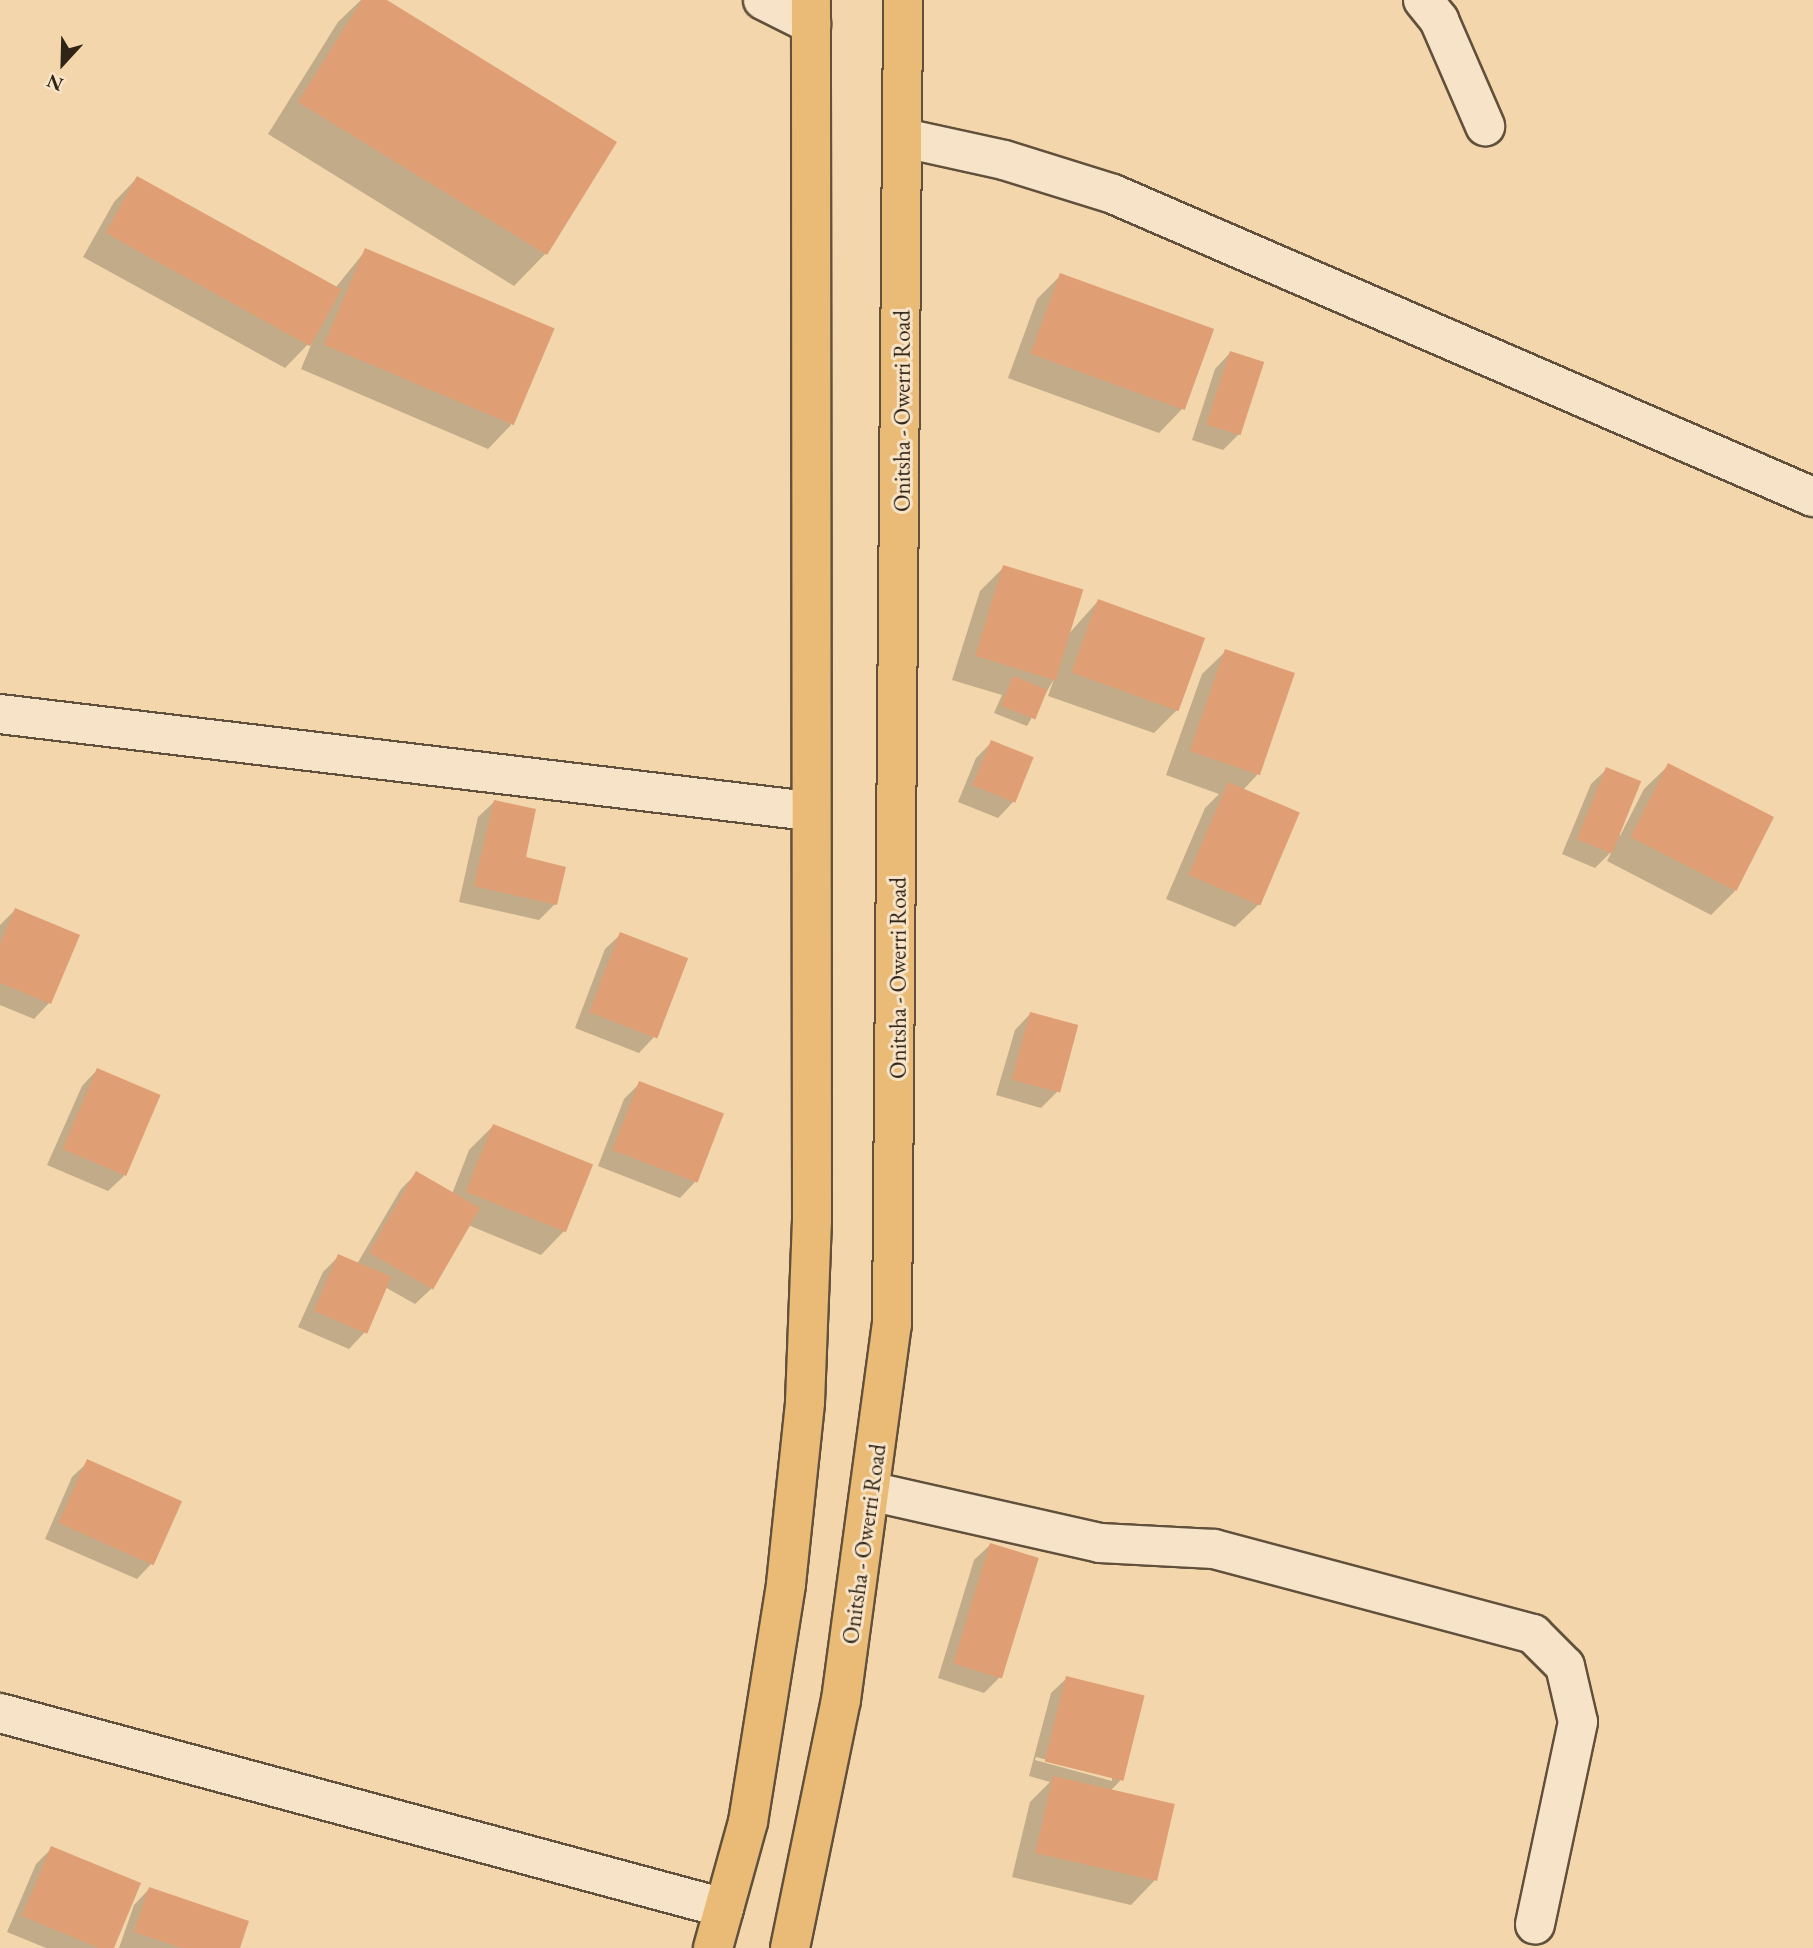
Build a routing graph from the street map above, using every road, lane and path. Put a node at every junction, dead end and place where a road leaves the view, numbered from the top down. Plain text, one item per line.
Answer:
1 (763, 0) edge
2 (903, 0) edge
3 (1423, 0) edge
4 (811, 12) edge
5 (1485, 126) dead end
6 (904, 138) junction
7 (1813, 498) edge
8 (0, 714) edge
9 (809, 811) junction
10 (874, 1492) junction
11 (0, 1713) edge
12 (724, 1908) junction
13 (1535, 1924) dead end
14 (713, 1948) edge
15 (790, 1948) edge

1 - 4 street
2 - 6 highway, Onitsha - Owerri Road
3 - 5 street
4 - 9 highway
6 - 7 street
6 - 10 highway, Onitsha - Owerri Road
8 - 9 street
9 - 12 highway
10 - 13 street
10 - 15 highway, Onitsha - Owerri Road
11 - 12 street
12 - 14 highway

